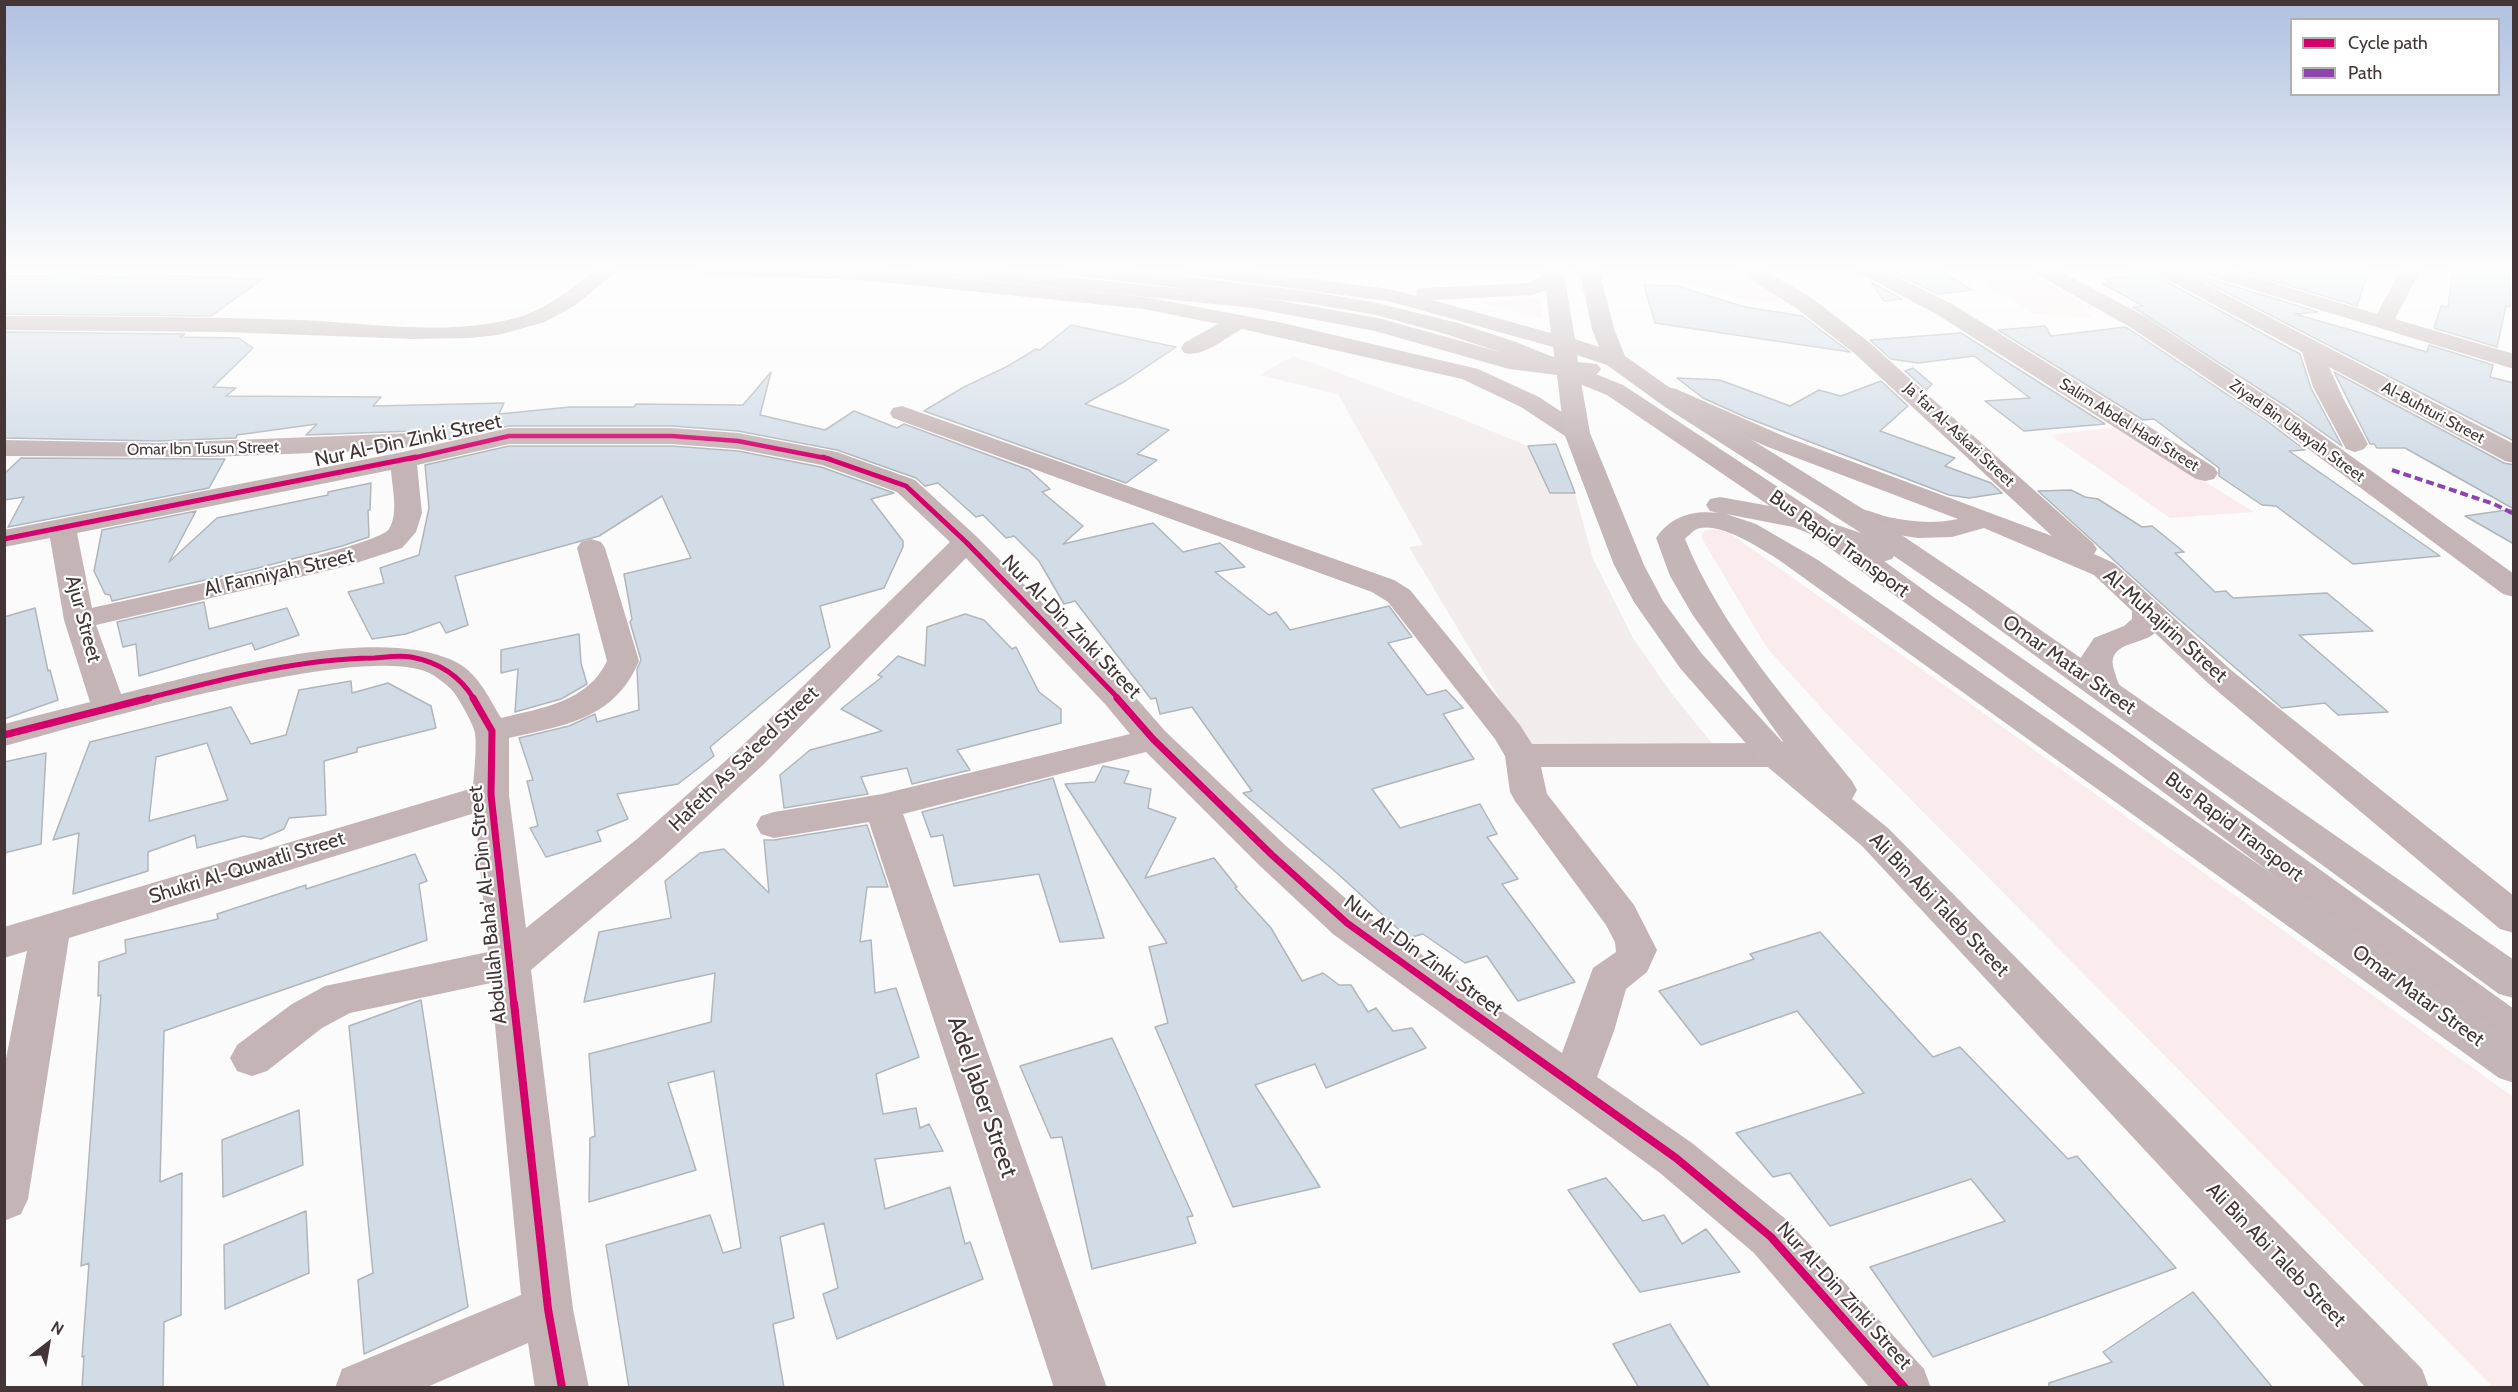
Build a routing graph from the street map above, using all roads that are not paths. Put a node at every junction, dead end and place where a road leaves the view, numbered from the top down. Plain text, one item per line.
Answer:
1 (1216, 334) edge
2 (1300, 334) edge
3 (1410, 334) edge
4 (1475, 334) edge
5 (1502, 334) edge
6 (1563, 334) edge
7 (1604, 334) edge
8 (1844, 334) edge
9 (1984, 334) edge
10 (2156, 334) edge
11 (2288, 334) edge
12 (2422, 334) edge
13 (1192, 348) dead end
14 (2313, 350) junction
15 (1566, 356) junction
16 (2514, 362) edge
17 (1608, 364) junction
18 (1660, 392) junction
19 (902, 413) dead end
20 (1577, 433) junction
21 (509, 436) junction
22 (2355, 444) dead end
23 (4, 448) edge
24 (2514, 455) edge
25 (403, 460) junction
26 (2205, 473) dead end
27 (1853, 514) junction
28 (1815, 524) junction
29 (62, 528) junction
30 (1983, 531) junction
31 (1670, 538) junction
32 (4, 539) edge
33 (966, 542) junction
34 (591, 549) dead end
35 (2104, 569) junction
36 (2514, 588) edge
37 (1978, 600) junction
38 (2148, 610) junction
39 (79, 620) junction
40 (2108, 693) junction
41 (109, 708) junction
42 (492, 731) junction
43 (4, 735) edge
44 (1153, 739) junction
45 (1791, 752) junction
46 (1522, 756) junction
47 (490, 795) junction
48 (882, 807) junction
49 (774, 825) dead end
50 (2514, 918) edge
51 (51, 928) junction
52 (4, 943) edge
53 (511, 963) junction
54 (2514, 982) edge
55 (2514, 1033) edge
56 (252, 1058) dead end
57 (2514, 1065) edge
58 (1572, 1083) junction
59 (4, 1199) edge
60 (548, 1309) junction
61 (361, 1388) edge
62 (562, 1388) edge
63 (1081, 1388) edge
64 (1905, 1388) edge
65 (2403, 1388) edge

1 - 13 street
2 - 20 street
3 - 15 main road
4 - 15 street, Bus Rapid Transport
5 - 15 main road
6 - 15 main road, Ali Bin Abi Taleb Street
7 - 17 main road
8 - 35 street, Jaʻfar Al-Askari Street
9 - 26 street, Salim Abdel Hadi Street
10 - 36 street, Ziyad Bin Ubayah Street
11 - 14 street, Al-Buhturi Street
12 - 16 street
14 - 22 street
14 - 24 street, Al-Buhturi Street
15 - 17 main road
15 - 20 main road, Ali Bin Abi Taleb Street
15 - 28 street, Bus Rapid Transport
17 - 18 main road, Omar Matar Street
18 - 27 main road, Omar Matar Street
18 - 30 street
19 - 46 street
20 - 45 main road, Ali Bin Abi Taleb Street
21 - 23 street, Omar Ibn Tusun Street
21 - 25 street, Nur Al-Din Zinki Street
21 - 33 street, Nur Al-Din Zinki Street
25 - 29 street, Nur Al-Din Zinki Street
25 - 39 street, Al Fanniyah Street
27 - 30 street
27 - 37 main road, Omar Matar Street
28 - 31 main road
28 - 37 main road
28 - 55 street, Bus Rapid Transport
29 - 32 street, Nur Al-Din Zinki Street
29 - 39 street, Ajur Street
30 - 35 street, Al-Muhajirin Street
31 - 45 main road
31 - 57 main road, Omar Matar Street
33 - 44 street, Nur Al-Din Zinki Street
33 - 53 street, Hafeth As Sa'eed Street
34 - 42 street
35 - 38 street, Al-Muhajirin Street
37 - 40 main road, Omar Matar Street
38 - 40 street
38 - 50 street, Al-Muhajirin Street
39 - 41 street, Ajur Street
40 - 54 main road, Omar Matar Street
41 - 42 street
41 - 43 street
42 - 47 street, Abdullah Baha' Al-Din Street
44 - 48 street
44 - 58 street, Nur Al-Din Zinki Street
45 - 46 street
45 - 65 main road, Ali Bin Abi Taleb Street
46 - 58 street
47 - 51 street, Shukri Al-Quwatli Street
47 - 53 street, Abdullah Baha' Al-Din Street
48 - 49 street
48 - 63 street, Adel Jaber Street
51 - 52 street, Shukri Al-Quwatli Street
51 - 59 street
53 - 56 street
53 - 60 street, Abdullah Baha' Al-Din Street
58 - 64 street, Nur Al-Din Zinki Street
60 - 61 street
60 - 62 street, Abdullah Baha' Al-Din Street

